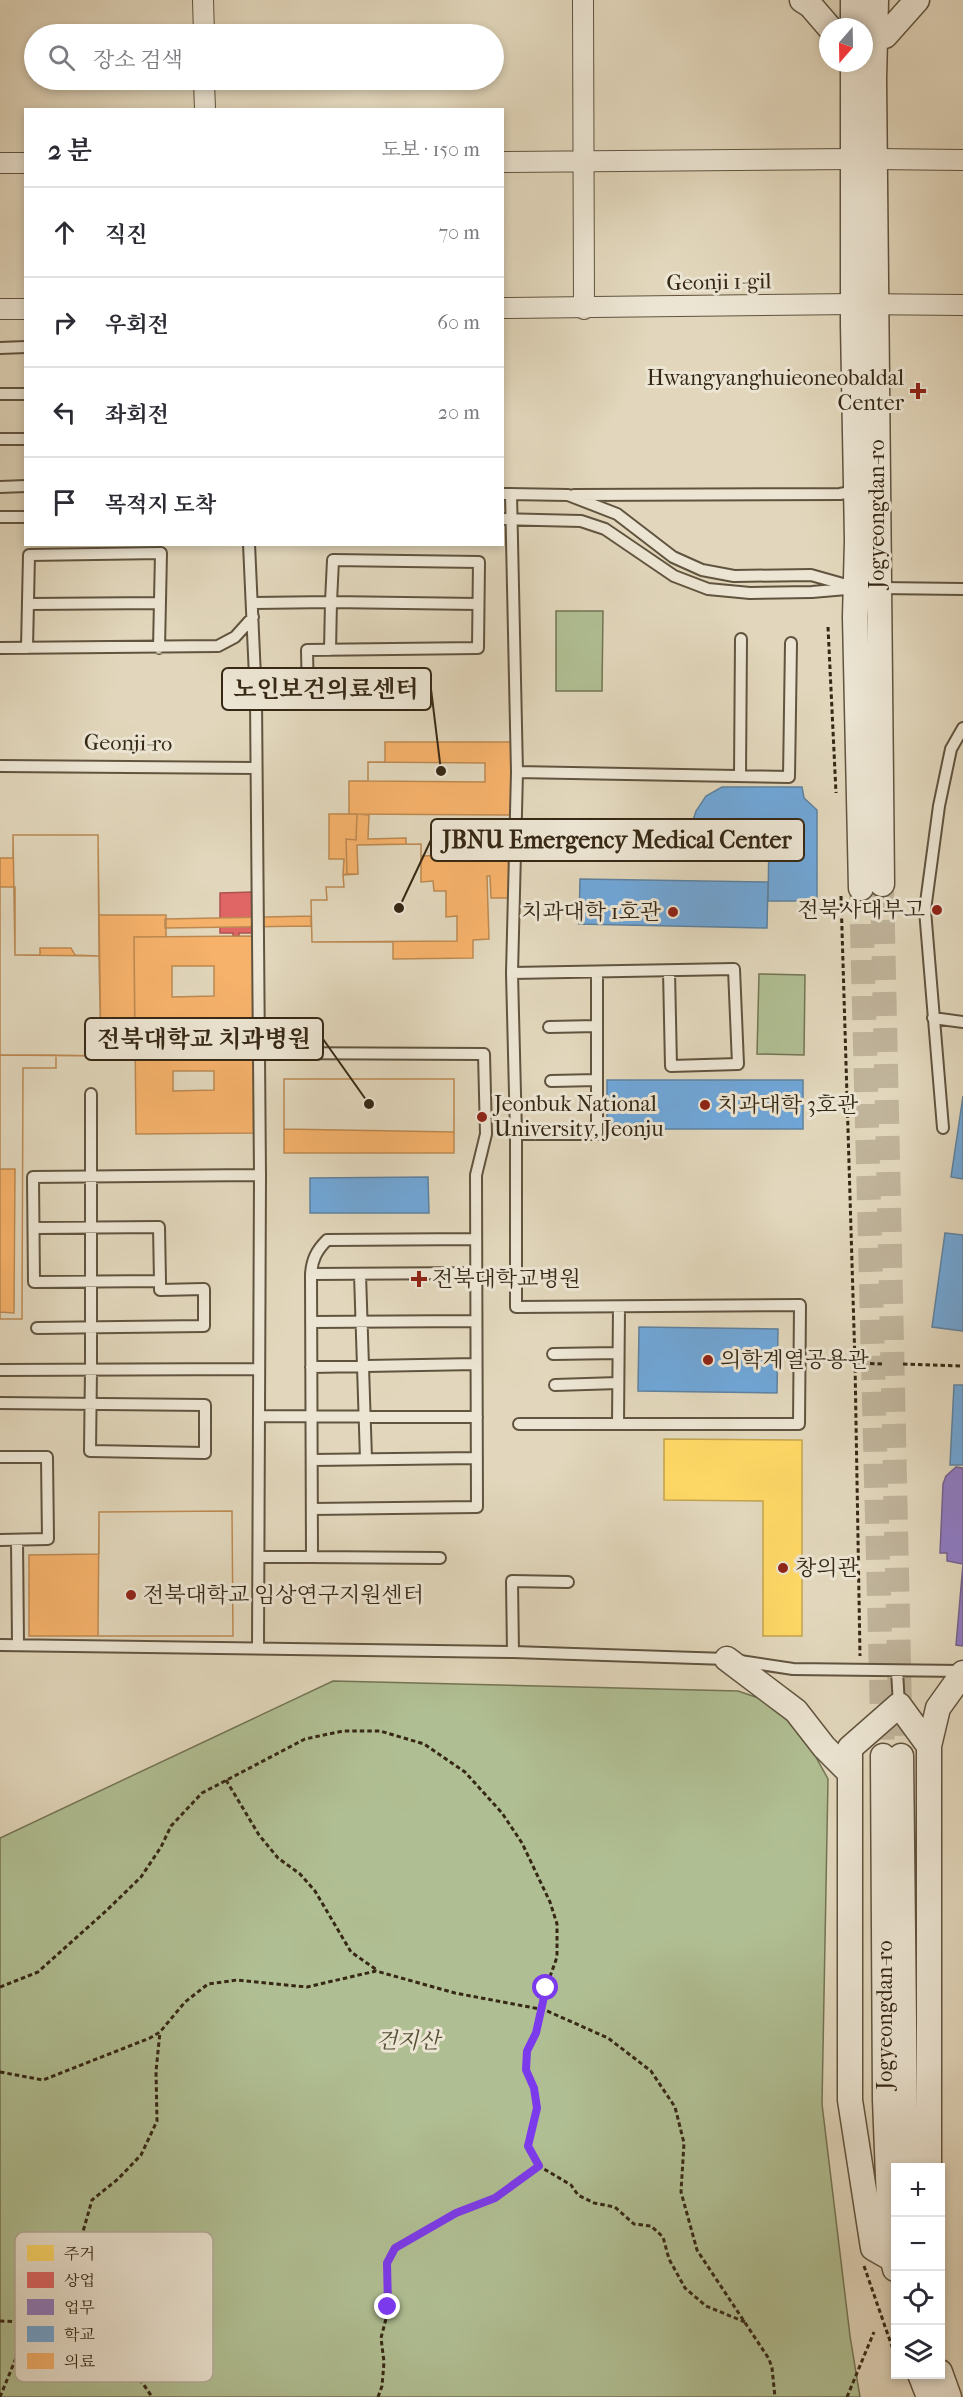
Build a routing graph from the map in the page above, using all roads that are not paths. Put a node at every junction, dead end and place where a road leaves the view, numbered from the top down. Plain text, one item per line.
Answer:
1 (203, 0) edge
2 (583, 0) edge
3 (802, 0) edge
4 (853, 0) edge
5 (876, 0) edge
6 (917, 0) edge
7 (821, 18) edge
8 (853, 18) edge
9 (204, 24) edge
10 (875, 38) junction
11 (854, 72) edge
12 (204, 90) edge
13 (205, 108) edge
14 (963, 160) edge
15 (504, 162) edge
16 (583, 162) junction
17 (0, 163) edge
18 (24, 163) edge
19 (868, 167) junction
20 (865, 304) junction
21 (963, 305) edge
22 (504, 308) edge
23 (0, 309) edge
24 (24, 309) edge
25 (584, 309) junction
26 (24, 347) edge
27 (0, 348) edge
28 (0, 394) edge
29 (24, 394) edge
30 (0, 439) edge
31 (24, 439) edge
32 (24, 486) edge
33 (0, 487) edge
34 (856, 491) junction
35 (507, 494) edge
36 (568, 495) junction
37 (0, 517) edge
38 (24, 517) edge
39 (508, 519) edge
40 (249, 546) edge
41 (867, 588) junction
42 (963, 589) edge
43 (331, 602) junction
44 (159, 603) junction
45 (252, 603) junction
46 (28, 604) junction
47 (478, 604) junction
48 (253, 617) junction
49 (741, 639) dead end
50 (791, 643) dead end
51 (0, 648) edge
52 (27, 648) junction
53 (159, 648) junction
54 (330, 650) junction
55 (256, 699) junction
56 (963, 728) edge
57 (0, 766) edge
58 (256, 768) junction
59 (517, 772) junction
60 (740, 776) junction
61 (861, 885) tunnel mouth
62 (669, 971) junction
63 (597, 972) junction
64 (512, 973) junction
65 (933, 1018) junction
66 (963, 1022) edge
67 (597, 1026) junction
68 (549, 1027) dead end
69 (259, 1053) junction
70 (597, 1080) junction
71 (551, 1081) dead end
72 (91, 1094) dead end
73 (943, 1128) dead end
74 (516, 1134) junction
75 (261, 1175) junction
76 (91, 1176) junction
77 (33, 1228) junction
78 (91, 1228) junction
79 (476, 1239) junction
80 (476, 1273) junction
81 (311, 1274) junction
82 (360, 1274) junction
83 (160, 1281) junction
84 (91, 1282) junction
85 (619, 1307) junction
86 (476, 1321) junction
87 (311, 1322) junction
88 (361, 1322) junction
89 (91, 1327) junction
90 (37, 1328) dead end
91 (618, 1353) junction
92 (553, 1354) dead end
93 (477, 1364) junction
94 (363, 1366) junction
95 (311, 1367) junction
96 (91, 1369) junction
97 (0, 1370) edge
98 (259, 1370) junction
99 (618, 1383) junction
100 (555, 1385) dead end
101 (0, 1403) edge
102 (90, 1404) junction
103 (258, 1416) junction
104 (312, 1417) junction
105 (364, 1417) junction
106 (477, 1417) junction
107 (519, 1424) dead end
108 (618, 1424) junction
109 (0, 1457) edge
110 (477, 1458) junction
111 (366, 1459) junction
112 (312, 1460) junction
113 (312, 1509) junction
114 (0, 1540) edge
115 (16, 1540) junction
116 (259, 1557) junction
117 (312, 1557) junction
118 (440, 1558) dead end
119 (568, 1582) dead end
120 (0, 1645) edge
121 (18, 1645) junction
122 (258, 1648) junction
123 (513, 1652) junction
124 (727, 1659) junction
125 (897, 1671) junction
126 (963, 1672) edge
127 (899, 1705) junction
128 (929, 1746) junction
129 (849, 1772) junction
130 (908, 2163) edge
131 (929, 2163) edge
132 (891, 2252) edge
133 (891, 2264) edge
134 (922, 2379) edge
135 (943, 2379) edge
136 (928, 2397) edge
137 (949, 2397) edge

1 - 9 street
2 - 16 street
3 - 7 street
4 - 8 street
5 - 10 street, Jogyeongdan-ro
6 - 10 street
10 - 19 street, Jogyeongdan-ro
11 - 19 street, Jogyeongdan-ro
12 - 13 street
14 - 19 street
15 - 16 street
16 - 19 street
16 - 25 street
17 - 18 street
19 - 20 street, Jogyeongdan-ro
19 - 20 street, Jogyeongdan-ro
20 - 21 street, Geonji 1-gil
20 - 25 street, Geonji 1-gil
20 - 34 street, Jogyeongdan-ro
20 - 41 street, Jogyeongdan-ro
22 - 25 street, Geonji 1-gil
23 - 24 street
26 - 27 lane
28 - 29 lane
30 - 31 lane
32 - 33 lane
34 - 36 lane
34 - 41 street, Jogyeongdan-ro
35 - 36 lane
35 - 39 lane
36 - 41 lane
37 - 38 lane
39 - 41 lane
39 - 59 lane
40 - 45 lane
41 - 42 lane
41 - 61 street, Jogyeongdan-ro
43 - 45 lane
43 - 47 lane
43 - 47 lane
43 - 54 lane
44 - 46 lane
44 - 46 lane
44 - 53 lane
45 - 48 lane
46 - 52 lane
47 - 54 lane
48 - 53 lane
48 - 55 lane
49 - 60 lane
50 - 60 lane
51 - 52 lane
52 - 53 lane
54 - 55 lane
55 - 58 lane
56 - 65 lane
57 - 58 lane, Geonji-ro
58 - 69 lane
59 - 60 lane
59 - 64 lane
62 - 62 lane
62 - 63 lane
63 - 64 lane
63 - 67 lane
64 - 74 lane
65 - 66 lane
65 - 73 lane
67 - 68 lane
67 - 70 lane
69 - 75 lane
69 - 79 lane
70 - 71 lane
70 - 74 lane
72 - 76 lane
74 - 85 lane
75 - 76 lane
75 - 98 lane
76 - 77 lane
76 - 78 lane
77 - 78 lane
77 - 84 lane
78 - 83 lane
78 - 84 lane
79 - 80 lane
79 - 81 lane
80 - 82 lane
80 - 86 lane
81 - 82 lane
81 - 87 lane
82 - 88 lane
83 - 84 lane
83 - 89 lane
84 - 89 lane
85 - 91 lane
85 - 108 lane
86 - 88 lane
86 - 93 lane
87 - 88 lane
87 - 95 lane
88 - 94 lane
89 - 90 lane
89 - 96 lane
91 - 92 lane
91 - 99 lane
93 - 94 lane
93 - 106 lane
94 - 95 lane
94 - 105 lane
95 - 104 lane
96 - 97 lane
96 - 98 lane
96 - 102 lane
98 - 103 lane
99 - 100 lane
99 - 108 lane
101 - 102 lane
102 - 102 lane
103 - 104 lane
103 - 116 lane
104 - 105 lane
104 - 112 lane
105 - 106 lane
105 - 111 lane
106 - 110 lane
107 - 108 lane
109 - 115 lane
110 - 111 lane
110 - 113 lane
111 - 112 lane
112 - 113 lane
113 - 117 lane
114 - 115 lane
115 - 121 lane
116 - 117 lane
116 - 122 lane
117 - 118 lane
119 - 123 lane
120 - 121 lane
121 - 122 lane
122 - 123 lane
123 - 124 lane
124 - 125 lane
124 - 129 street
125 - 126 lane
125 - 127 lane
126 - 128 street
127 - 128 street
127 - 129 street
128 - 131 street
129 - 133 street
130 - 132 street, Jogyeongdan-ro
134 - 136 street
135 - 137 street

